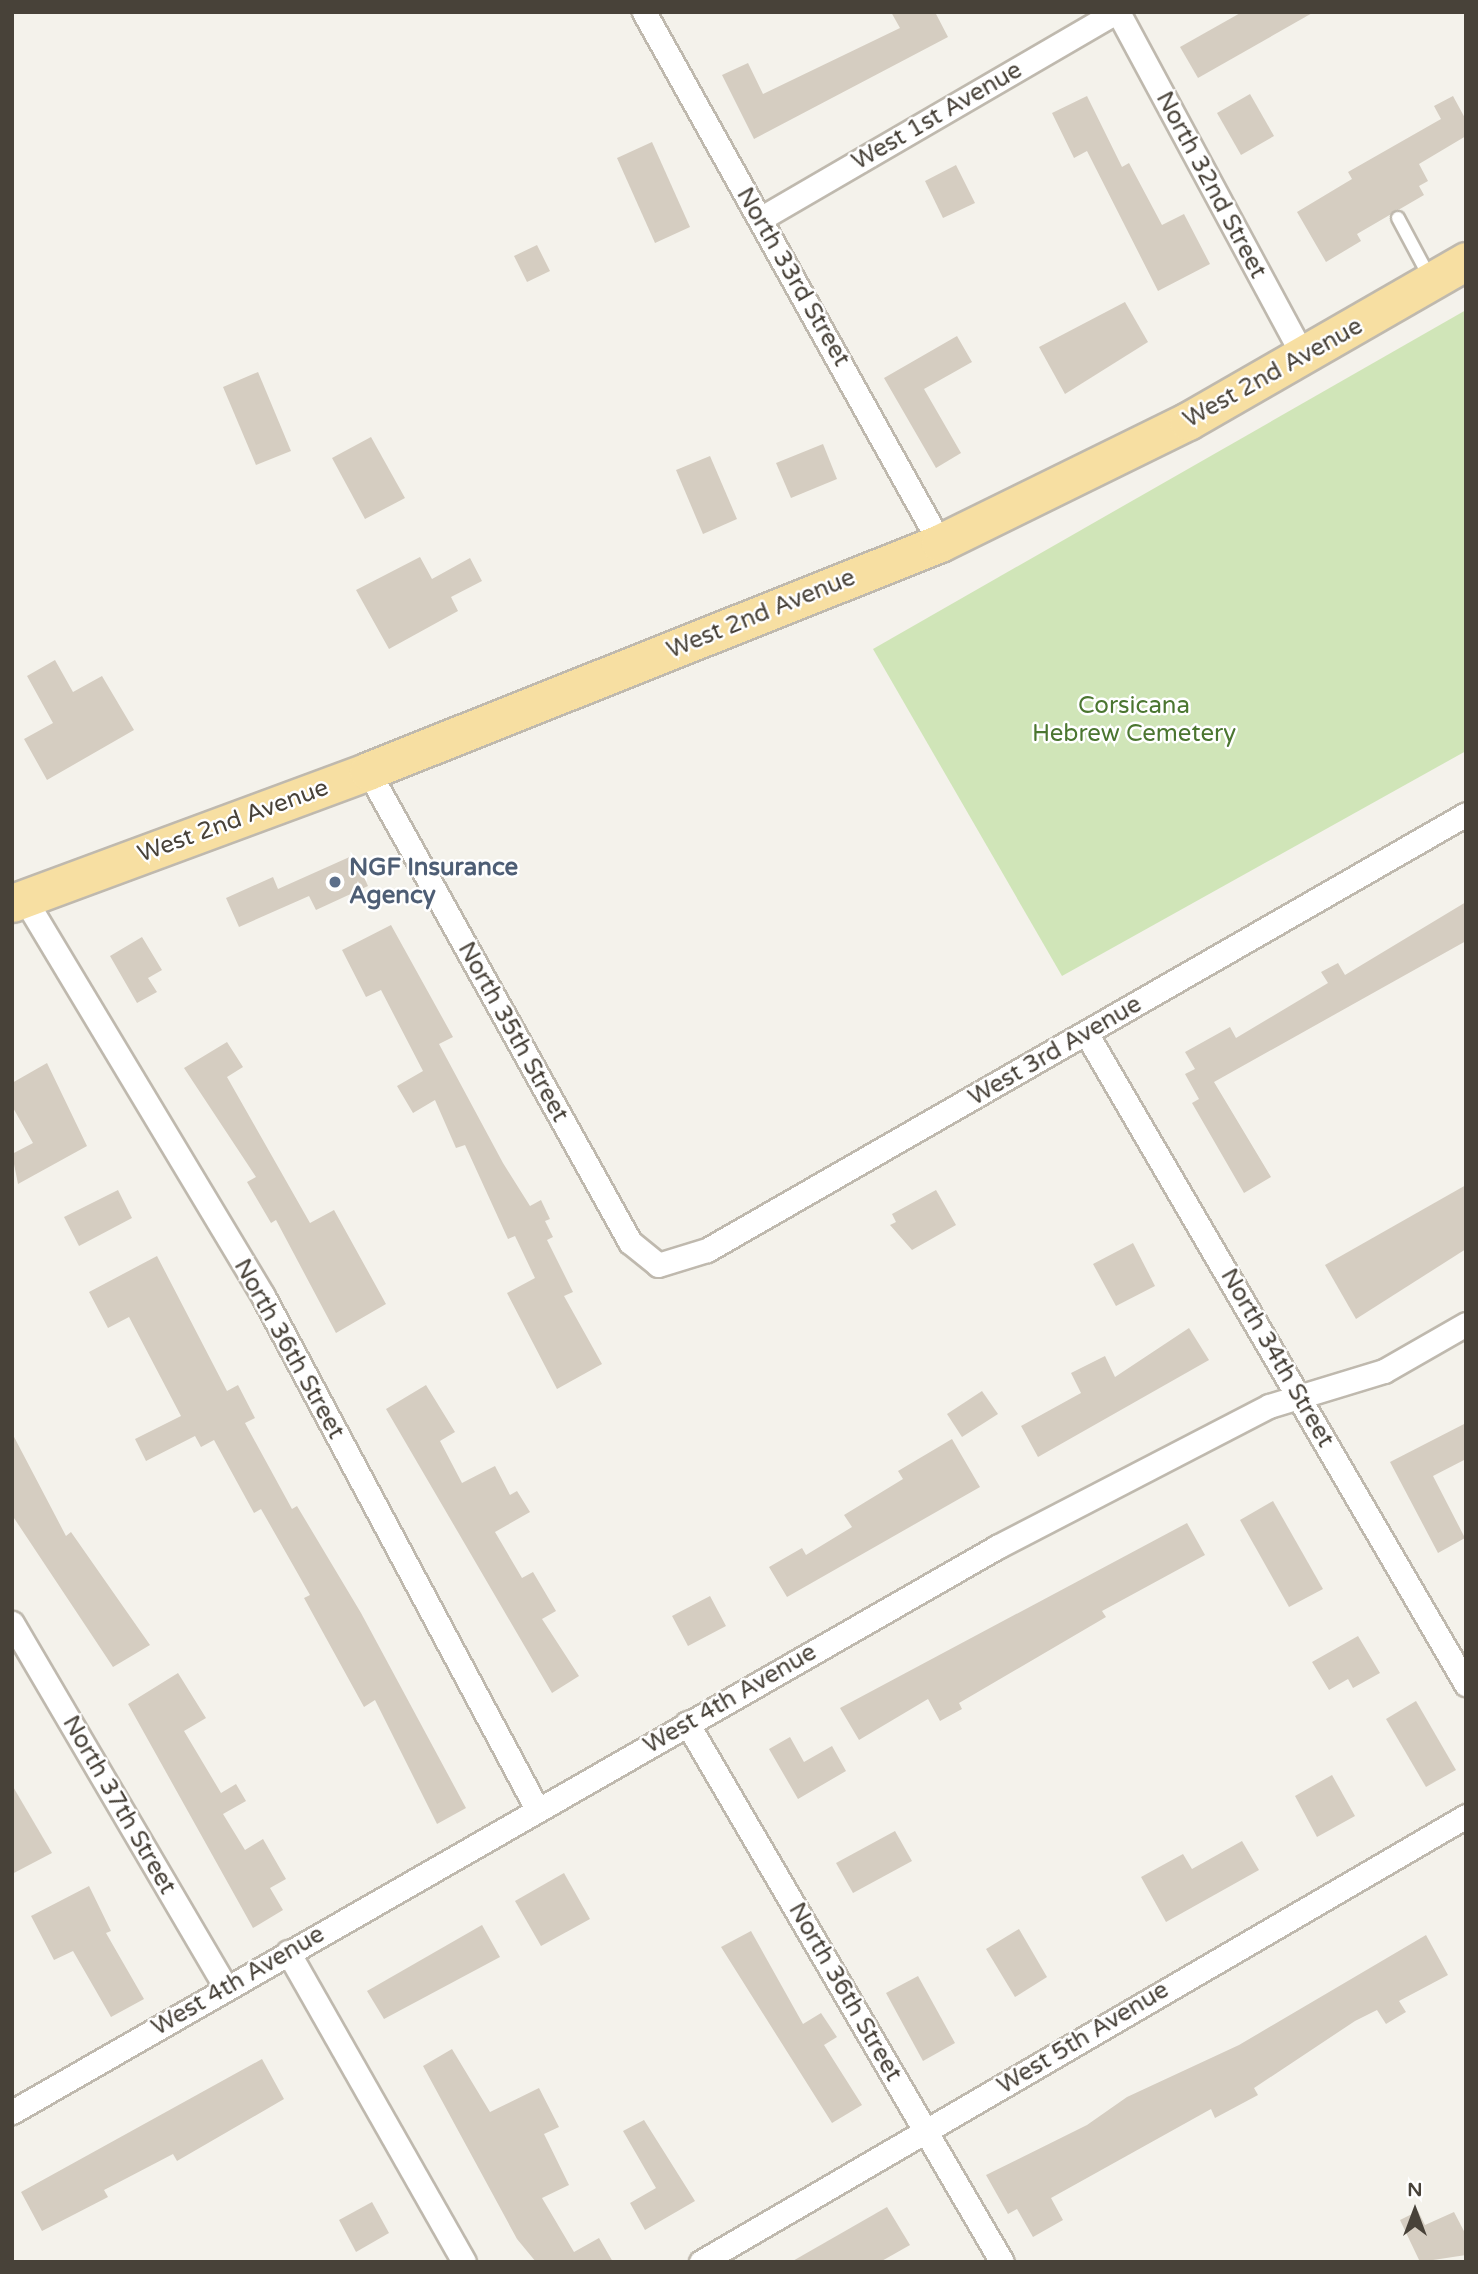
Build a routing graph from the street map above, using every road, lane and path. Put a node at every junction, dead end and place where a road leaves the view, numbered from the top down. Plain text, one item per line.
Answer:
1 (643, 12) edge
2 (1116, 12) edge
3 (1398, 218) dead end
4 (760, 219) junction
5 (1466, 261) edge
6 (1432, 281) junction
7 (1304, 357) junction
8 (940, 543) junction
9 (368, 771) junction
10 (1466, 814) edge
11 (18, 901) edge
12 (1086, 1033) junction
13 (640, 1255) joint
14 (1466, 1324) edge
15 (1300, 1397) junction
16 (12, 1623) edge
17 (1466, 1684) edge
18 (687, 1723) junction
19 (537, 1809) junction
20 (1466, 1816) edge
21 (288, 1952) junction
22 (226, 1988) junction
23 (12, 2112) edge
24 (926, 2131) junction
25 (464, 2262) edge
26 (701, 2262) edge
27 (1002, 2262) edge

1 - 4 street, North 33rd Street
2 - 4 street, West 1st Avenue
2 - 7 street, North 32nd Street
3 - 6 lane
4 - 8 street, North 33rd Street
5 - 6 main road, West 2nd Avenue
6 - 7 main road, West 2nd Avenue
7 - 8 main road, West 2nd Avenue
8 - 9 main road, West 2nd Avenue
9 - 11 main road, West 2nd Avenue
9 - 13 street, North 35th Street
10 - 12 street, West 3rd Avenue
11 - 19 street, North 36th Street
12 - 13 street, West 3rd Avenue
12 - 15 street, North 34th Street
14 - 15 street, West 4th Avenue
15 - 17 street, North 34th Street
15 - 18 street, West 4th Avenue
16 - 22 street, North 37th Street
18 - 19 street, West 4th Avenue
18 - 24 street, North 36th Street
19 - 21 street, West 4th Avenue
20 - 24 street, West 5th Avenue
21 - 22 street, West 4th Avenue
21 - 25 street
22 - 23 street, West 4th Avenue
24 - 26 street, West 5th Avenue
24 - 27 street, North 36th Street

